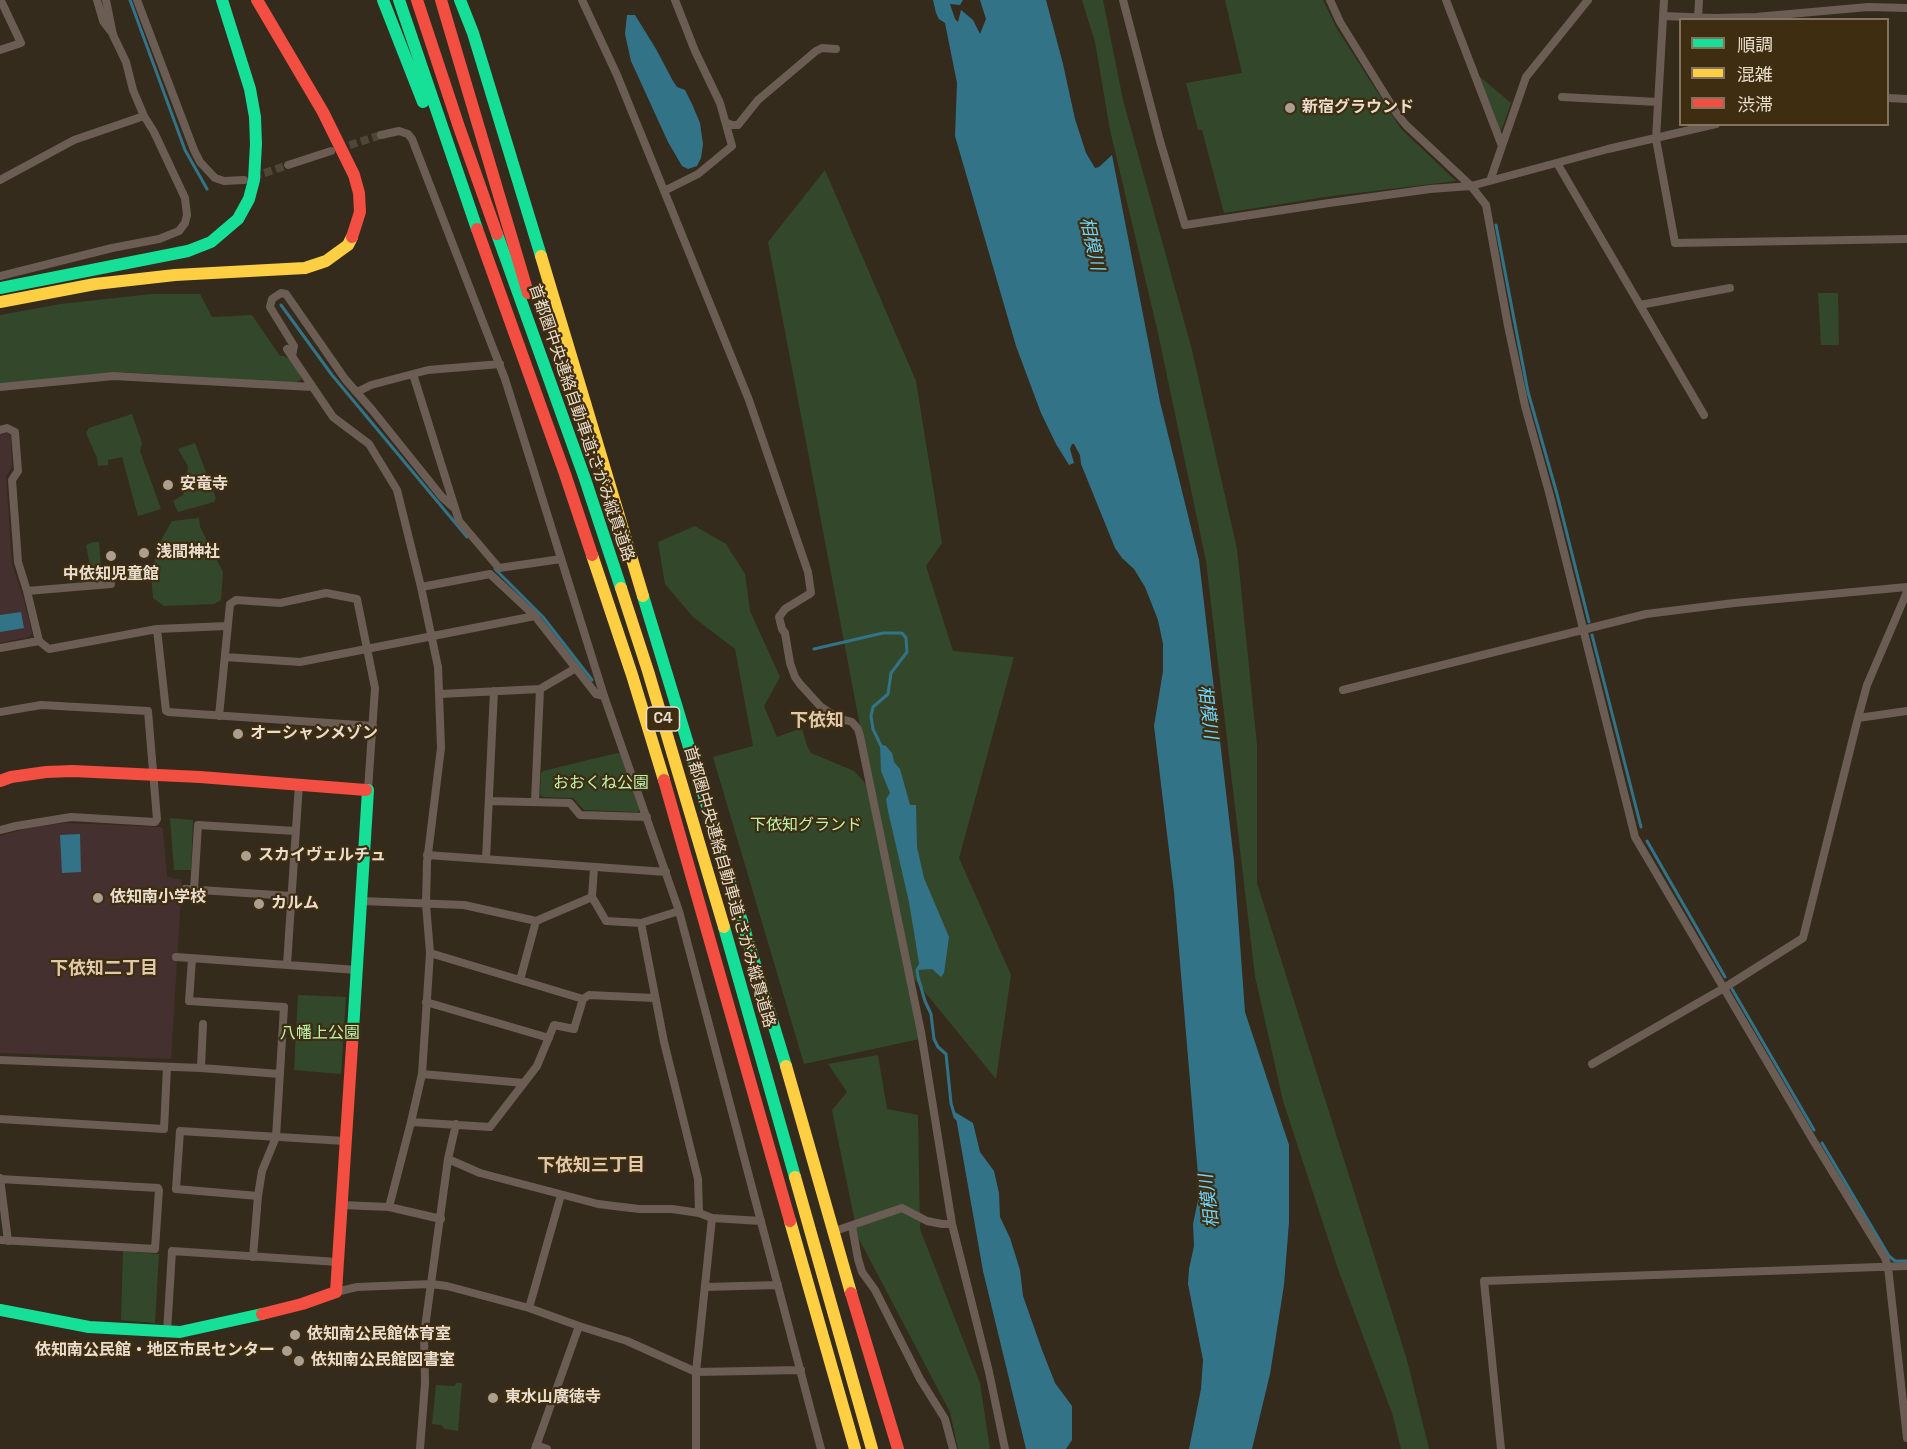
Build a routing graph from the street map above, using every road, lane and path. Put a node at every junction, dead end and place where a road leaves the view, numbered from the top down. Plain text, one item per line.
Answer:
1 (97, 0) edge
2 (106, 0) edge
3 (138, 0) edge
4 (222, 0) edge
5 (257, 0) edge
6 (383, 0) edge
7 (399, 0) edge
8 (417, 0) edge
9 (441, 0) edge
10 (460, 0) edge
11 (582, 0) edge
12 (675, 0) edge
13 (1124, 0) edge
14 (1330, 0) edge
15 (1446, 0) edge
16 (1588, 0) edge
17 (1664, 0) edge
18 (1700, 0) edge
19 (0, 4) edge
20 (1907, 8) edge
21 (1663, 16) junction
22 (1698, 18) junction
23 (114, 34) junction
24 (836, 49) dead end
25 (0, 50) edge
26 (1562, 97) dead end
27 (1889, 98) edge
28 (1907, 99) edge
29 (1658, 102) junction
30 (144, 116) junction
31 (727, 123) junction
32 (1708, 126) edge
33 (381, 135) tunnel mouth
34 (1656, 139) junction
35 (1502, 146) junction
36 (331, 151) tunnel mouth
37 (1557, 164) junction
38 (288, 165) tunnel mouth
39 (0, 179) edge
40 (244, 180) tunnel mouth
41 (1490, 181) junction
42 (1471, 186) junction
43 (664, 190) junction
44 (475, 223) junction
45 (1907, 238) edge
46 (0, 276) edge
47 (0, 288) edge
48 (1730, 288) dead end
49 (0, 302) edge
50 (1641, 305) junction
51 (500, 364) junction
52 (413, 374) junction
53 (0, 387) edge
54 (312, 387) junction
55 (357, 392) junction
56 (1704, 416) dead end
57 (0, 430) edge
58 (585, 479) junction
59 (453, 507) junction
60 (561, 559) junction
61 (111, 584) dead end
62 (422, 587) junction
63 (1907, 587) edge
64 (27, 591) junction
65 (1907, 592) edge
66 (535, 616) junction
67 (227, 626) junction
68 (157, 629) junction
69 (1584, 629) junction
70 (432, 637) junction
71 (39, 641) junction
72 (0, 648) edge
73 (368, 650) junction
74 (225, 657) junction
75 (576, 668) junction
76 (540, 689) junction
77 (1344, 690) dead end
78 (494, 691) junction
79 (440, 694) junction
80 (604, 696) junction
81 (1907, 711) edge
82 (0, 712) edge
83 (219, 716) junction
84 (1858, 718) junction
85 (373, 726) junction
86 (153, 775) junction
87 (0, 780) edge
88 (299, 784) junction
89 (368, 790) junction
90 (489, 801) junction
91 (535, 802) junction
92 (647, 818) junction
93 (0, 830) edge
94 (295, 831) junction
95 (427, 855) junction
96 (486, 859) junction
97 (594, 867) junction
98 (666, 872) junction
99 (291, 896) junction
100 (592, 897) junction
101 (361, 901) junction
102 (426, 904) junction
103 (679, 911) junction
104 (536, 921) junction
105 (641, 923) junction
106 (430, 953) junction
107 (176, 957) dead end
108 (192, 959) junction
109 (287, 965) junction
110 (357, 970) junction
111 (520, 980) junction
112 (1725, 988) junction
113 (654, 998) junction
114 (583, 999) junction
115 (426, 1002) junction
116 (203, 1024) dead end
117 (549, 1038) junction
118 (0, 1060) edge
119 (1592, 1064) dead end
120 (166, 1067) junction
121 (201, 1068) junction
122 (280, 1074) junction
123 (422, 1074) junction
124 (524, 1083) junction
125 (0, 1119) edge
126 (411, 1122) junction
127 (456, 1124) junction
128 (276, 1137) junction
129 (345, 1141) junction
130 (448, 1159) junction
131 (0, 1178) edge
132 (561, 1195) junction
133 (258, 1196) junction
134 (342, 1205) junction
135 (389, 1207) junction
136 (699, 1213) junction
137 (712, 1218) junction
138 (441, 1219) junction
139 (761, 1221) junction
140 (952, 1224) junction
141 (852, 1226) junction
142 (832, 1232) junction
143 (4, 1240) edge
144 (253, 1257) junction
145 (338, 1262) junction
146 (1907, 1266) edge
147 (1888, 1267) junction
148 (430, 1284) junction
149 (778, 1285) junction
150 (705, 1287) junction
151 (336, 1292) junction
152 (529, 1308) junction
153 (0, 1310) edge
154 (579, 1326) junction
155 (167, 1332) junction
156 (801, 1370) junction
157 (696, 1372) junction
158 (1907, 1438) edge
159 (535, 1447) edge
160 (420, 1449) edge
161 (548, 1449) edge
162 (696, 1449) edge
163 (821, 1449) edge
164 (855, 1449) edge
165 (873, 1449) edge
166 (898, 1449) edge
167 (953, 1449) edge
168 (1005, 1449) edge
169 (1501, 1449) edge

1 - 23 street
2 - 23 street
3 - 40 street
4 - 47 main road
5 - 49 main road
6 - 44 main road
7 - 44 main road, 首都圏中央連絡自動車道;さがみ縦貫道路 / C4
8 - 58 main road, 首都圏中央連絡自動車道;さがみ縦貫道路 / C4
9 - 58 main road
10 - 142 main road
11 - 43 street
12 - 31 street
13 - 42 street
14 - 42 street
15 - 35 street
16 - 35 street
17 - 21 street
18 - 22 street
19 - 25 street
20 - 22 street
21 - 22 street
21 - 29 street
23 - 30 street
24 - 31 street
26 - 29 street
27 - 28 street
29 - 34 street
30 - 39 street
30 - 46 street
31 - 43 street
32 - 34 street
33 - 51 street
34 - 37 street
34 - 45 street
35 - 41 street
36 - 38 street
37 - 41 street
37 - 50 street
41 - 42 street
42 - 69 street
43 - 140 street
44 - 164 main road, 首都圏中央連絡自動車道;さがみ縦貫道路 / C4
48 - 50 street
50 - 56 street
51 - 52 street
51 - 60 street
52 - 55 street
52 - 59 street
53 - 54 street
54 - 55 street
54 - 62 street
55 - 59 street
57 - 64 street
58 - 165 main road, 首都圏中央連絡自動車道;さがみ縦貫道路 / C4
59 - 60 street
60 - 80 street
61 - 64 street
62 - 66 street
62 - 70 street
63 - 69 street
64 - 71 street
65 - 84 street
66 - 70 street
66 - 75 street
67 - 68 street
67 - 73 street
67 - 74 street
68 - 71 street
68 - 83 street
69 - 77 street
69 - 112 street
70 - 73 street
70 - 79 street
71 - 72 street
73 - 74 street
73 - 85 street
74 - 83 street
75 - 76 street
75 - 80 street
76 - 78 street
76 - 91 street
78 - 79 street
78 - 90 street
79 - 95 street
80 - 92 street
81 - 84 street
82 - 86 street
83 - 85 street
84 - 112 street
85 - 89 street
86 - 87 main road
86 - 88 main road
86 - 93 street
88 - 89 main road
88 - 94 street
89 - 101 main road
90 - 91 street
90 - 96 street
91 - 92 street
92 - 98 street
94 - 99 street
94 - 99 street
95 - 96 street
95 - 102 street
96 - 97 street
97 - 98 street
97 - 100 street
98 - 103 street
99 - 109 street
100 - 104 street
100 - 105 street
101 - 102 street
101 - 110 main road
102 - 104 street
102 - 106 street
103 - 105 street
103 - 139 street
104 - 111 street
105 - 113 street
106 - 111 street
106 - 115 street
107 - 108 street
108 - 109 street
108 - 122 street
109 - 110 street
110 - 129 main road
111 - 114 street
112 - 119 street
112 - 147 street
113 - 114 street
113 - 136 street
114 - 117 street
115 - 117 street
115 - 123 street
116 - 121 street
117 - 124 street
118 - 120 street
120 - 121 street
120 - 125 street
121 - 122 street
122 - 128 street
123 - 124 street
123 - 126 street
124 - 127 street
126 - 127 street
126 - 135 street
127 - 130 street
128 - 129 street
128 - 133 street
128 - 133 street
129 - 134 main road
130 - 132 street
130 - 138 street
131 - 143 street
131 - 143 street
132 - 136 street
132 - 152 street
133 - 144 street
134 - 135 street
134 - 145 main road
135 - 138 street
136 - 137 street
137 - 139 street
137 - 150 street
138 - 148 street
139 - 149 street
140 - 141 street
140 - 168 street
141 - 142 street
141 - 167 street
142 - 166 main road
144 - 145 street
144 - 155 street
145 - 151 main road
146 - 147 street
147 - 158 street
147 - 169 street
148 - 151 street
148 - 152 street
148 - 160 street
149 - 150 street
149 - 156 street
150 - 157 street
151 - 155 main road
152 - 154 street
153 - 155 main road
154 - 157 street
154 - 159 street
156 - 157 street
156 - 163 street
157 - 162 street
159 - 161 street

